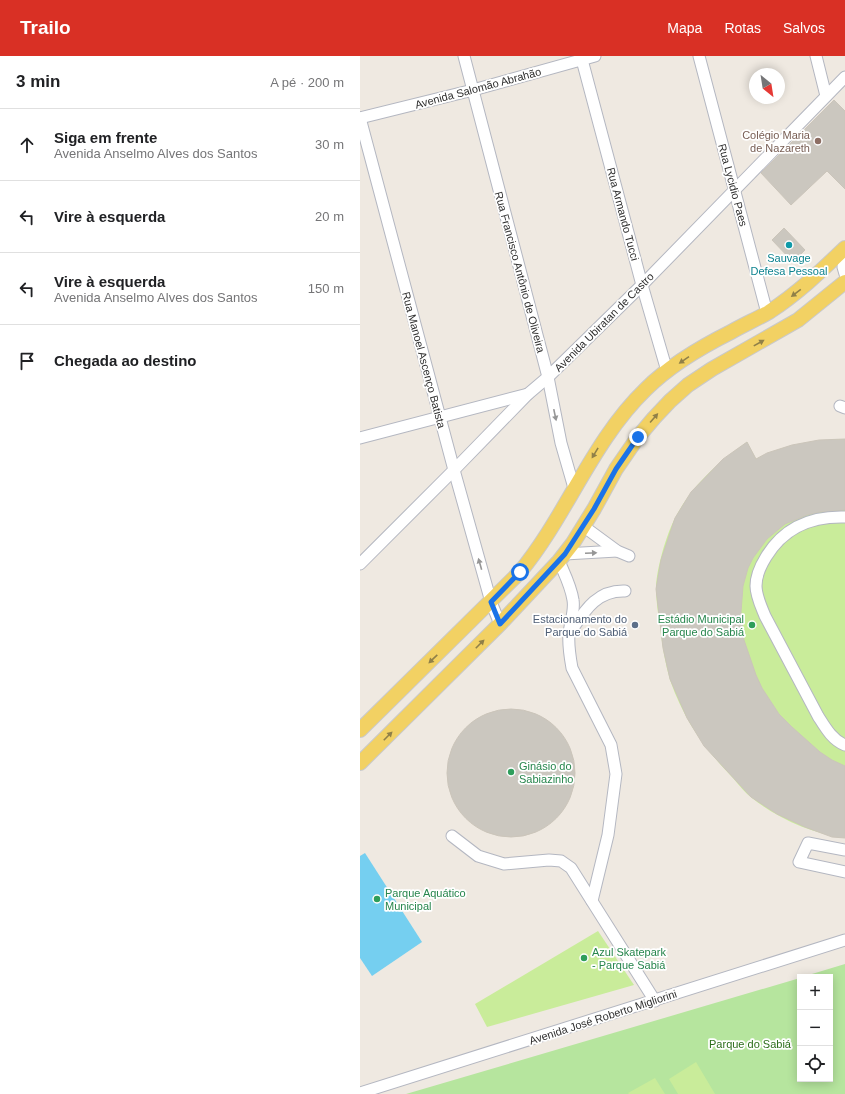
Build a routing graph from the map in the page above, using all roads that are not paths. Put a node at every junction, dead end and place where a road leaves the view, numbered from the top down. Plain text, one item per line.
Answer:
1 (464, 56) edge
2 (595, 56) edge
3 (698, 56) edge
4 (816, 56) edge
5 (581, 58) edge
6 (845, 76) edge
7 (473, 90) junction
8 (826, 96) junction
9 (360, 118) edge
10 (734, 190) junction
11 (845, 248) edge
12 (845, 262) edge
13 (845, 274) edge
14 (845, 282) edge
15 (642, 285) junction
16 (767, 313) junction
17 (667, 371) junction
18 (548, 377) junction
19 (528, 394) junction
20 (440, 418) junction
21 (360, 438) edge
22 (454, 470) junction
23 (574, 488) junction
24 (845, 516) edge
25 (583, 526) junction
26 (617, 551) junction
27 (629, 556) dead end
28 (562, 558) junction
29 (361, 559) edge
30 (625, 591) dead end
31 (491, 602) junction
32 (500, 624) junction
33 (568, 635) junction
34 (360, 730) edge
35 (845, 745) edge
36 (360, 763) edge
37 (452, 836) dead end
38 (845, 850) edge
39 (845, 872) edge
40 (592, 901) junction
41 (845, 940) edge
42 (654, 1001) junction
43 (360, 1093) edge

1 - 7 street, Rua Francisco Antônio de Oliveira
2 - 5 street, Avenida Salomão Abrahão
3 - 10 street, Rua Lycidio Paes
4 - 8 street
5 - 7 street, Avenida Salomão Abrahão
5 - 15 street, Rua Armando Tucci
6 - 8 street, Avenida Ubiratan de Castro
7 - 9 street, Avenida Salomão Abrahão
7 - 18 street, Rua Francisco Antônio de Oliveira
8 - 10 street, Avenida Ubiratan de Castro
9 - 20 street, Rua Manoel Ascenço Batista
10 - 15 street, Avenida Ubiratan de Castro
10 - 16 street, Rua Lycidio Paes
11 -> 16 main road
12 - 13 street
25 -> 14 main road
15 - 17 street, Rua Armando Tucci
15 - 18 street, Avenida Ubiratan de Castro
16 -> 17 main road
17 -> 23 main road
18 - 19 street, Avenida Ubiratan de Castro
18 -> 23 street, Rua Francisco Antônio de Oliveira
19 - 20 street
19 - 22 street, Avenida Ubiratan de Castro
20 - 21 street
20 - 22 street, Rua Manoel Ascenço Batista
22 - 29 street, Avenida Ubiratan de Castro
31 -> 22 street, Rua Manoel Ascenço Batista
23 - 31 main road
24 - 35 street
25 - 26 street
25 - 28 main road
26 - 27 street
28 -> 26 street
28 - 32 main road
28 - 33 street
30 - 33 street
31 - 32 street, Rua Manoel Ascenço Batista
31 -> 34 main road
36 -> 32 main road
33 - 40 street
37 - 40 street
38 - 39 street
40 - 42 street
41 - 42 street, Avenida José Roberto Migliorini
42 - 43 street, Avenida José Roberto Migliorini

